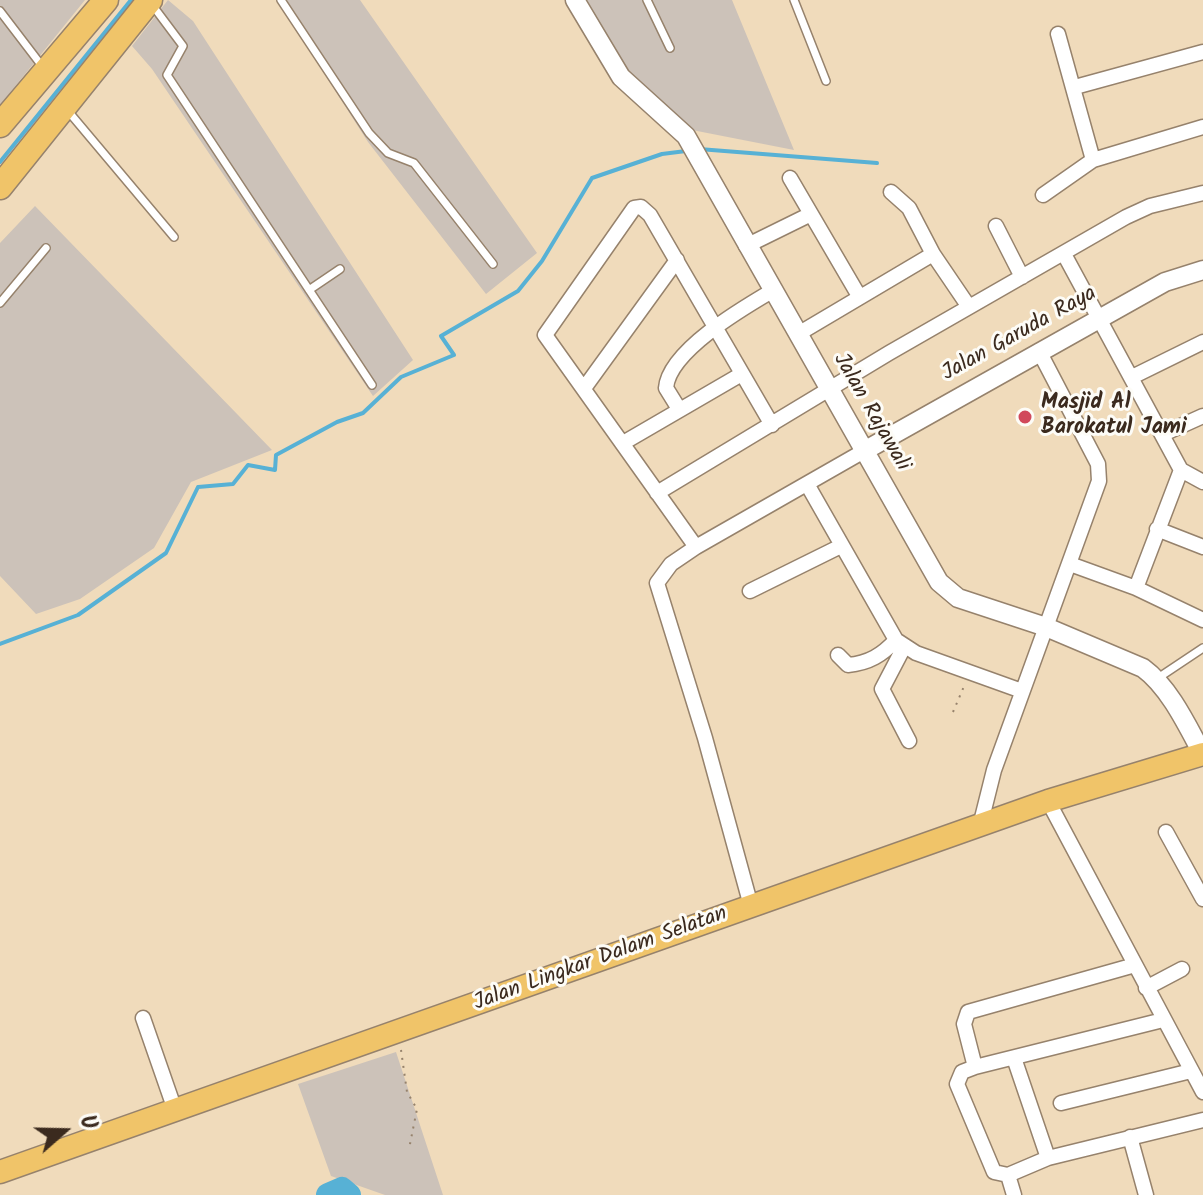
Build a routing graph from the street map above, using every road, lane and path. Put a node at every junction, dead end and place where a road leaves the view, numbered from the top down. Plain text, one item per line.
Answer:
1 (106, 0) edge
2 (149, 0) edge
3 (281, 0) edge
4 (575, 0) edge
5 (647, 0) edge
6 (794, 0) edge
7 (0, 11) edge
8 (1058, 34) dead end
9 (670, 48) dead end
10 (1202, 56) edge
11 (46, 71) junction
12 (826, 81) dead end
13 (1075, 87) junction
14 (64, 106) junction
15 (0, 125) edge
16 (1203, 127) edge
17 (1093, 160) junction
18 (790, 178) dead end
19 (0, 187) edge
20 (891, 192) dead end
21 (1203, 193) edge
22 (1043, 195) dead end
23 (811, 214) junction
24 (996, 226) dead end
25 (174, 237) dead end
26 (746, 246) junction
27 (46, 248) dead end
28 (933, 254) junction
29 (1064, 254) junction
30 (677, 260) junction
31 (493, 264) dead end
32 (340, 269) dead end
33 (1203, 270) edge
34 (1022, 277) junction
35 (309, 290) junction
36 (772, 291) junction
37 (859, 296) junction
38 (0, 303) edge
39 (969, 307) junction
40 (1099, 318) junction
41 (713, 326) junction
42 (798, 334) junction
43 (1203, 342) edge
44 (1039, 351) junction
45 (740, 375) junction
46 (1132, 377) junction
47 (372, 385) dead end
48 (585, 387) junction
49 (829, 392) junction
50 (679, 409) junction
51 (1203, 416) edge
52 (772, 425) junction
53 (1163, 434) junction
54 (623, 443) junction
55 (864, 451) junction
56 (1181, 470) junction
57 (1203, 482) edge
58 (807, 484) junction
59 (657, 493) junction
60 (1157, 529) junction
61 (841, 546) junction
62 (696, 547) junction
63 (1203, 547) edge
64 (1070, 564) junction
65 (1136, 588) junction
66 (750, 591) dead end
67 (1203, 620) edge
68 (1046, 627) junction
69 (900, 644) junction
70 (1203, 648) edge
71 (838, 655) dead end
72 (970, 672) junction
73 (1156, 680) junction
74 (1022, 691) junction
75 (953, 712) dead end
76 (909, 741) dead end
77 (1202, 754) edge
78 (1048, 801) junction
79 (980, 826) junction
80 (1166, 832) dead end
81 (1203, 899) edge
82 (751, 906) junction
83 (1135, 965) junction
84 (1182, 969) dead end
85 (1146, 988) junction
86 (143, 1018) dead end
87 (1163, 1020) junction
88 (395, 1034) junction
89 (1014, 1058) junction
90 (975, 1067) junction
91 (1191, 1071) junction
92 (1203, 1092) edge
93 (1061, 1103) dead end
94 (175, 1110) junction
95 (1202, 1125) edge
96 (1130, 1137) junction
97 (409, 1149) dead end
98 (1048, 1158) junction
99 (0, 1172) edge
100 (1008, 1175) junction
101 (1141, 1194) edge
102 (1014, 1195) edge

1 - 11 highway
2 - 14 highway
2 - 35 lane
3 - 31 lane
4 - 26 street, Jalan Rajawali
5 - 9 lane
6 - 12 lane
7 - 11 lane
8 - 13 street
10 - 13 street
11 - 15 highway
13 - 17 street
14 - 19 highway
14 - 25 lane
16 - 17 street
17 - 22 street
18 - 23 street
20 - 28 street
21 - 29 street
23 - 26 street
23 - 37 street
24 - 34 street
26 - 36 street, Jalan Rajawali
27 - 38 lane
28 - 37 street
28 - 39 street
29 - 34 street
29 - 40 street
30 - 41 street
30 - 48 street
30 - 48 street
32 - 35 lane
33 - 40 street, Jalan Garuda Raya
34 - 39 street
35 - 47 lane
36 - 41 street
36 - 42 street, Jalan Rajawali
37 - 42 street
39 - 49 street
40 - 44 street, Jalan Garuda Raya
40 - 46 street
41 - 45 street
41 - 50 street
42 - 49 street, Jalan Rajawali
43 - 46 street
44 - 55 street, Jalan Garuda Raya
44 - 64 street
45 - 50 street
45 - 52 street
46 - 53 street
48 - 54 street
49 - 52 street
49 - 55 street, Jalan Rajawali
50 - 54 street
51 - 53 street
52 - 59 street
53 - 56 street
54 - 59 street
55 - 58 street
55 - 68 street, Jalan Rajawali
56 - 57 street
56 - 60 street
58 - 61 street
58 - 62 street
59 - 62 street
60 - 63 street
60 - 65 street
61 - 66 street
61 - 69 street
62 - 82 street
64 - 65 street
64 - 68 street
65 - 67 street
68 - 73 street, Jalan Rajawali
68 - 74 street
69 - 71 street
69 - 72 street
69 - 76 street
70 - 73 lane
72 - 74 street
72 - 75 path
73 - 77 street, Jalan Rajawali
74 - 79 street
77 - 78 main road, Jalan Lingkar Dalam Selatan
78 - 79 main road, Jalan Lingkar Dalam Selatan
78 - 83 street
79 - 82 main road, Jalan Lingkar Dalam Selatan
80 - 81 street
82 - 88 main road, Jalan Lingkar Dalam Selatan
83 - 85 street
83 - 90 street
84 - 85 street
85 - 87 street
86 - 94 street
87 - 89 street
87 - 91 street
88 - 94 main road, Jalan Lingkar Dalam Selatan
88 - 97 path
89 - 90 street
89 - 98 street
90 - 100 street
91 - 92 street
91 - 93 street
94 - 99 main road, Jalan Lingkar Dalam Selatan
95 - 96 street
96 - 98 street
96 - 101 street
98 - 100 street
100 - 102 street

